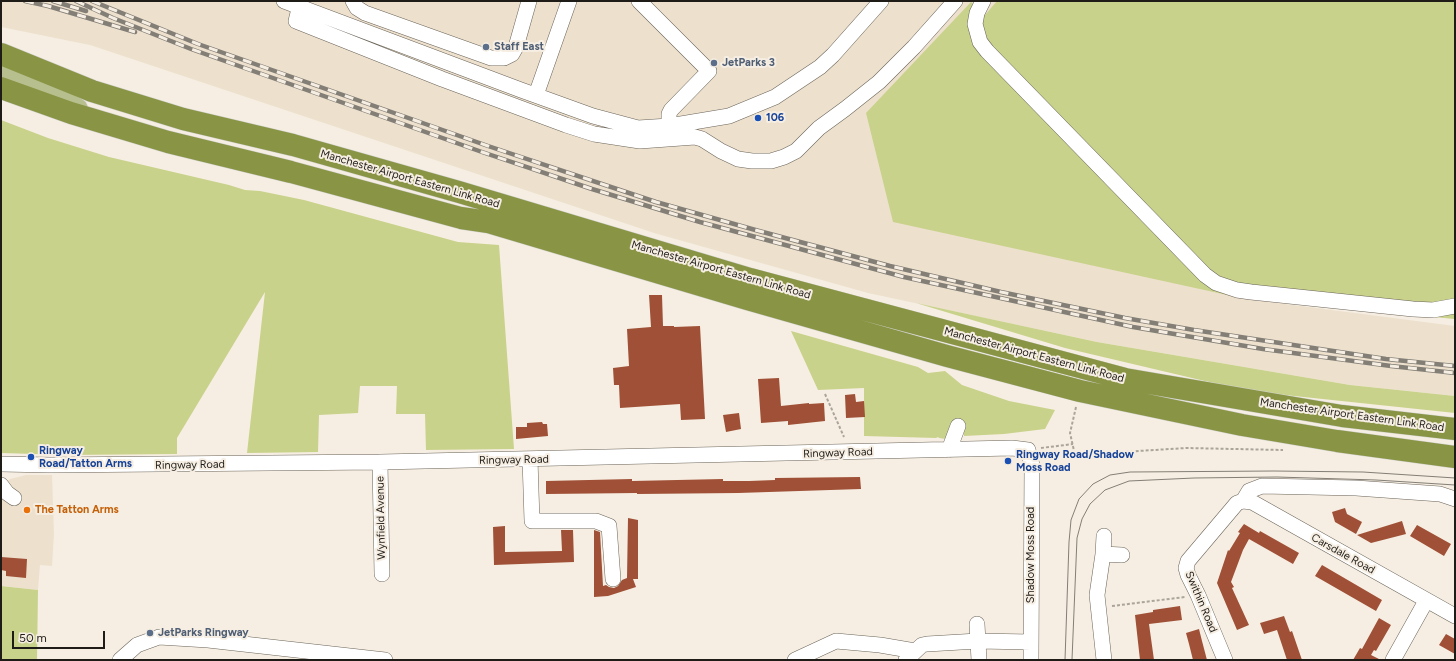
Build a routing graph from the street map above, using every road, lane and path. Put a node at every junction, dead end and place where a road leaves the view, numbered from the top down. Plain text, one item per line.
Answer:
1 (284, 1) edge
2 (354, 1) edge
3 (529, 1) edge
4 (569, 1) edge
5 (639, 1) edge
6 (881, 1) edge
7 (955, 1) edge
8 (983, 1) edge
9 (300, 4) edge
10 (1, 54) edge
11 (1, 70) edge
12 (1, 88) edge
13 (536, 95) junction
14 (104, 122) junction
15 (669, 126) junction
16 (1455, 306) edge
17 (825, 394) dead end
18 (1077, 404) dead end
19 (958, 426) dead end
20 (1455, 429) edge
21 (844, 437) dead end
22 (1072, 444) junction
23 (949, 450) junction
24 (1028, 450) junction
25 (1285, 450) dead end
26 (1455, 457) edge
27 (530, 459) junction
28 (380, 462) junction
29 (1, 464) edge
30 (1, 485) edge
31 (14, 498) dead end
32 (1455, 499) edge
33 (1238, 505) junction
34 (1104, 536) dead end
35 (1103, 554) junction
36 (1122, 555) dead end
37 (382, 574) dead end
38 (613, 579) dead end
39 (1198, 595) junction
40 (1426, 601) junction
41 (1097, 608) junction
42 (1455, 616) edge
43 (977, 624) dead end
44 (978, 641) junction
45 (1031, 642) junction
46 (911, 656) edge
47 (120, 660) edge
48 (385, 660) edge
49 (795, 660) edge
50 (979, 660) edge
51 (1031, 660) edge
52 (1104, 660) edge
53 (1225, 660) edge
54 (1393, 660) edge

1 - 9 street
2 - 3 street
4 - 13 street
5 - 15 street
6 - 15 street
7 - 9 street
8 - 16 street
9 - 13 street
10 - 20 highway, Manchester Airport Eastern Link Road
11 - 14 main road
12 - 14 highway, Manchester Airport Eastern Link Road
13 - 15 street
14 - 26 highway, Manchester Airport Eastern Link Road
17 - 21 path
18 - 22 path
19 - 23 street
22 - 24 path
22 - 25 path
23 - 24 street, Ringway Road
23 - 27 street, Ringway Road
24 - 45 street, Shadow Moss Road
27 - 28 street, Ringway Road
27 - 38 street
28 - 29 street, Ringway Road
28 - 37 street, Wynfield Avenue
30 - 31 street
32 - 33 street, Swithin Road
33 - 39 street, Swithin Road
33 - 40 street, Carsdale Road
34 - 35 street
35 - 36 street
35 - 41 street
39 - 41 path
39 - 53 street, Swithin Road
40 - 42 street, Carsdale Road
40 - 54 street
41 - 52 street
43 - 44 street
44 - 45 street
44 - 46 street
44 - 50 street
45 - 51 street, Shadow Moss Road
46 - 49 street
47 - 48 street

